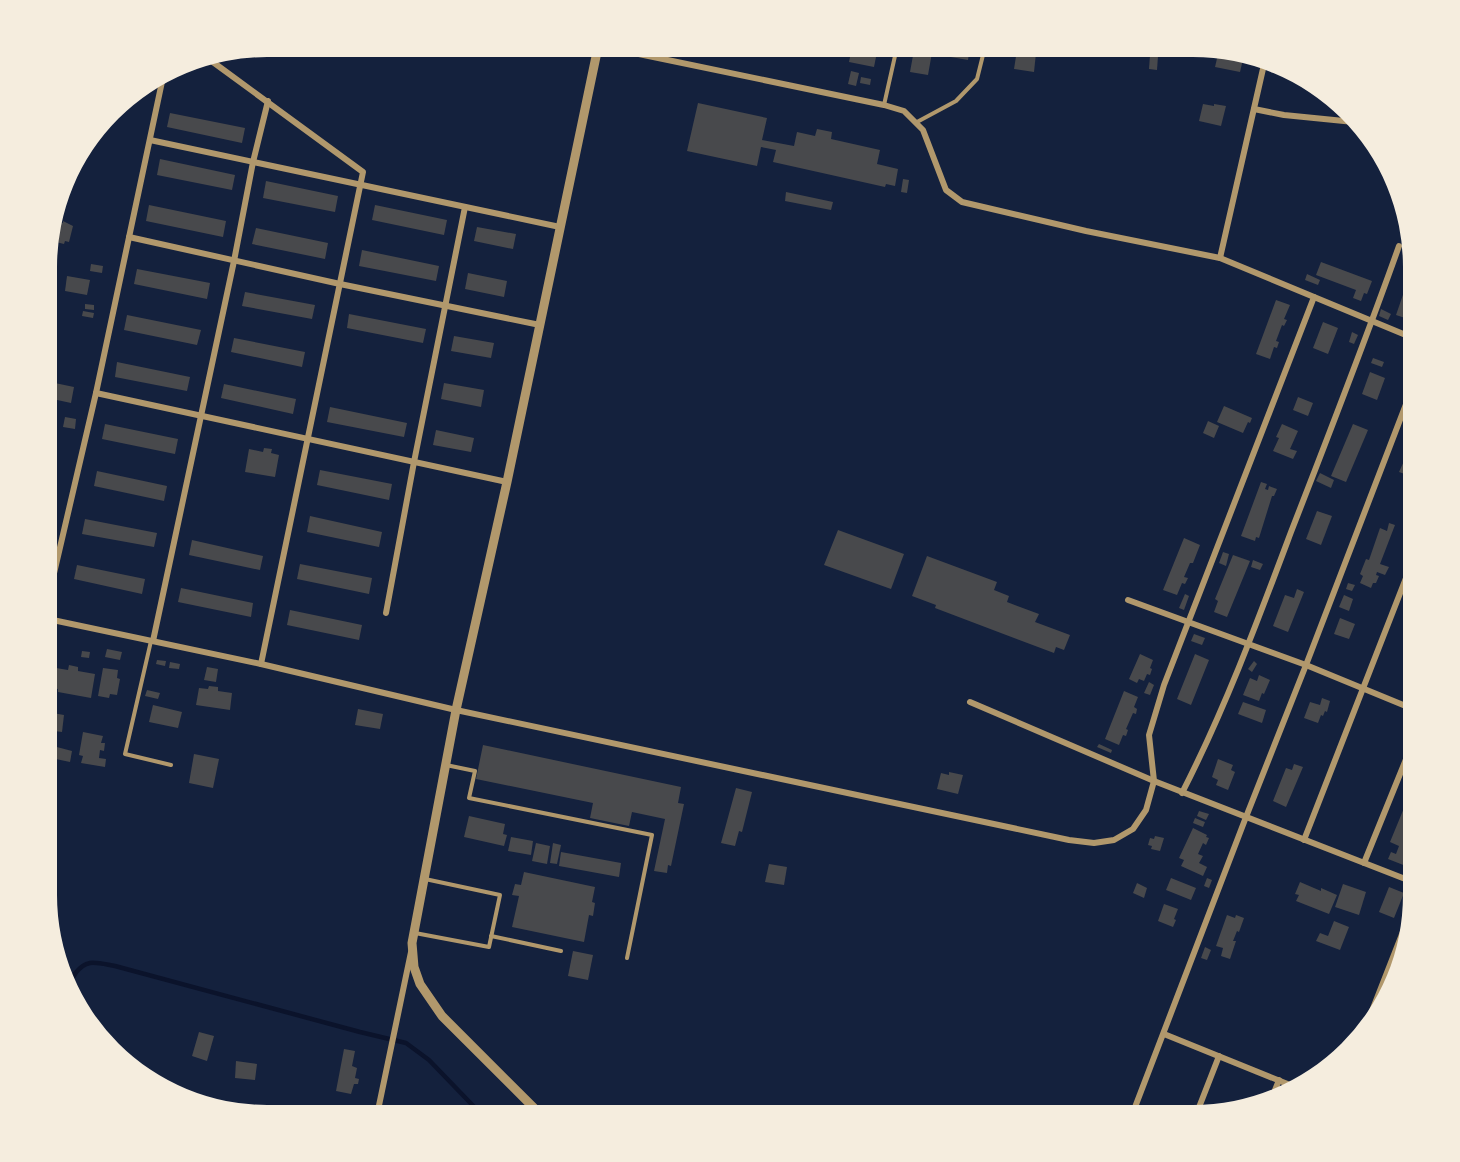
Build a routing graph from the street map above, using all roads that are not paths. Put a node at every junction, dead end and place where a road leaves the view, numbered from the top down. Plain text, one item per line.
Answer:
1 (596, 57) edge
2 (653, 57) edge
3 (895, 57) edge
4 (982, 57) edge
5 (215, 63) edge
6 (1263, 69) edge
7 (161, 85) edge
8 (268, 101) junction
9 (884, 105) junction
10 (1254, 109) junction
11 (1345, 121) edge
12 (916, 123) junction
13 (150, 140) junction
14 (253, 162) junction
15 (361, 185) junction
16 (465, 207) junction
17 (560, 227) junction
18 (129, 237) junction
19 (1399, 246) dead end
20 (1220, 258) junction
21 (234, 261) junction
22 (340, 284) junction
23 (1314, 297) junction
24 (446, 306) junction
25 (1372, 321) junction
26 (540, 325) junction
27 (1403, 334) edge
28 (96, 393) junction
29 (1403, 412) edge
30 (201, 416) junction
31 (308, 440) junction
32 (414, 462) junction
33 (507, 482) junction
34 (57, 560) edge
35 (1403, 586) edge
36 (1128, 600) dead end
37 (386, 613) dead end
38 (57, 621) edge
39 (1188, 622) junction
40 (152, 641) junction
41 (1248, 644) junction
42 (261, 664) junction
43 (1306, 665) junction
44 (1364, 689) junction
45 (970, 702) dead end
46 (1403, 705) edge
47 (456, 710) junction
48 (171, 765) dead end
49 (445, 765) junction
50 (1403, 767) edge
51 (1154, 781) junction
52 (1182, 793) junction
53 (1246, 818) junction
54 (1304, 840) junction
55 (1364, 863) junction
56 (1403, 878) edge
57 (424, 879) junction
58 (414, 933) junction
59 (491, 936) junction
60 (412, 943) junction
61 (561, 951) dead end
62 (1394, 953) edge
63 (627, 958) dead end
64 (1381, 988) edge
65 (1164, 1034) junction
66 (1219, 1056) junction
67 (1279, 1080) junction
68 (1286, 1083) edge
69 (1276, 1087) edge
70 (1200, 1104) edge
71 (379, 1105) edge
72 (532, 1105) edge
73 (1136, 1105) edge

1 - 17 street
2 - 9 street
3 - 9 lane
4 - 12 lane
5 - 8 street
6 - 10 street
7 - 13 street
8 - 14 street
8 - 15 street
9 - 12 street
10 - 11 street
10 - 20 street
12 - 20 street
13 - 14 street
13 - 18 street
14 - 15 street
14 - 21 street
15 - 16 street
15 - 22 street
16 - 17 street
16 - 24 street
17 - 26 street
18 - 21 street
18 - 28 street
19 - 25 street
20 - 23 street
21 - 22 street
21 - 30 street
22 - 24 street
22 - 31 street
23 - 25 street
23 - 39 street
24 - 26 street
24 - 32 street
25 - 27 street
25 - 41 street
26 - 33 street
28 - 30 street
28 - 34 street
29 - 43 street
30 - 31 street
30 - 40 street
31 - 32 street
31 - 42 street
32 - 33 street
32 - 37 street
33 - 47 street
35 - 44 street
36 - 39 street
38 - 40 street
39 - 41 street
39 - 51 street
40 - 42 street
40 - 48 lane
41 - 43 street
41 - 52 street
42 - 47 street
43 - 44 street
43 - 53 street
44 - 46 street
44 - 54 street
45 - 51 street
47 - 49 street
47 - 51 street
49 - 57 street
49 - 63 lane
50 - 55 street
51 - 52 street
52 - 53 street
53 - 54 street
53 - 65 street
54 - 55 street
55 - 56 street
57 - 58 street
57 - 59 lane
58 - 59 lane
58 - 60 street
59 - 61 lane
60 - 71 street
60 - 72 street
62 - 64 street
65 - 66 street
65 - 73 street
66 - 67 street
66 - 70 street
67 - 68 street
67 - 69 street

